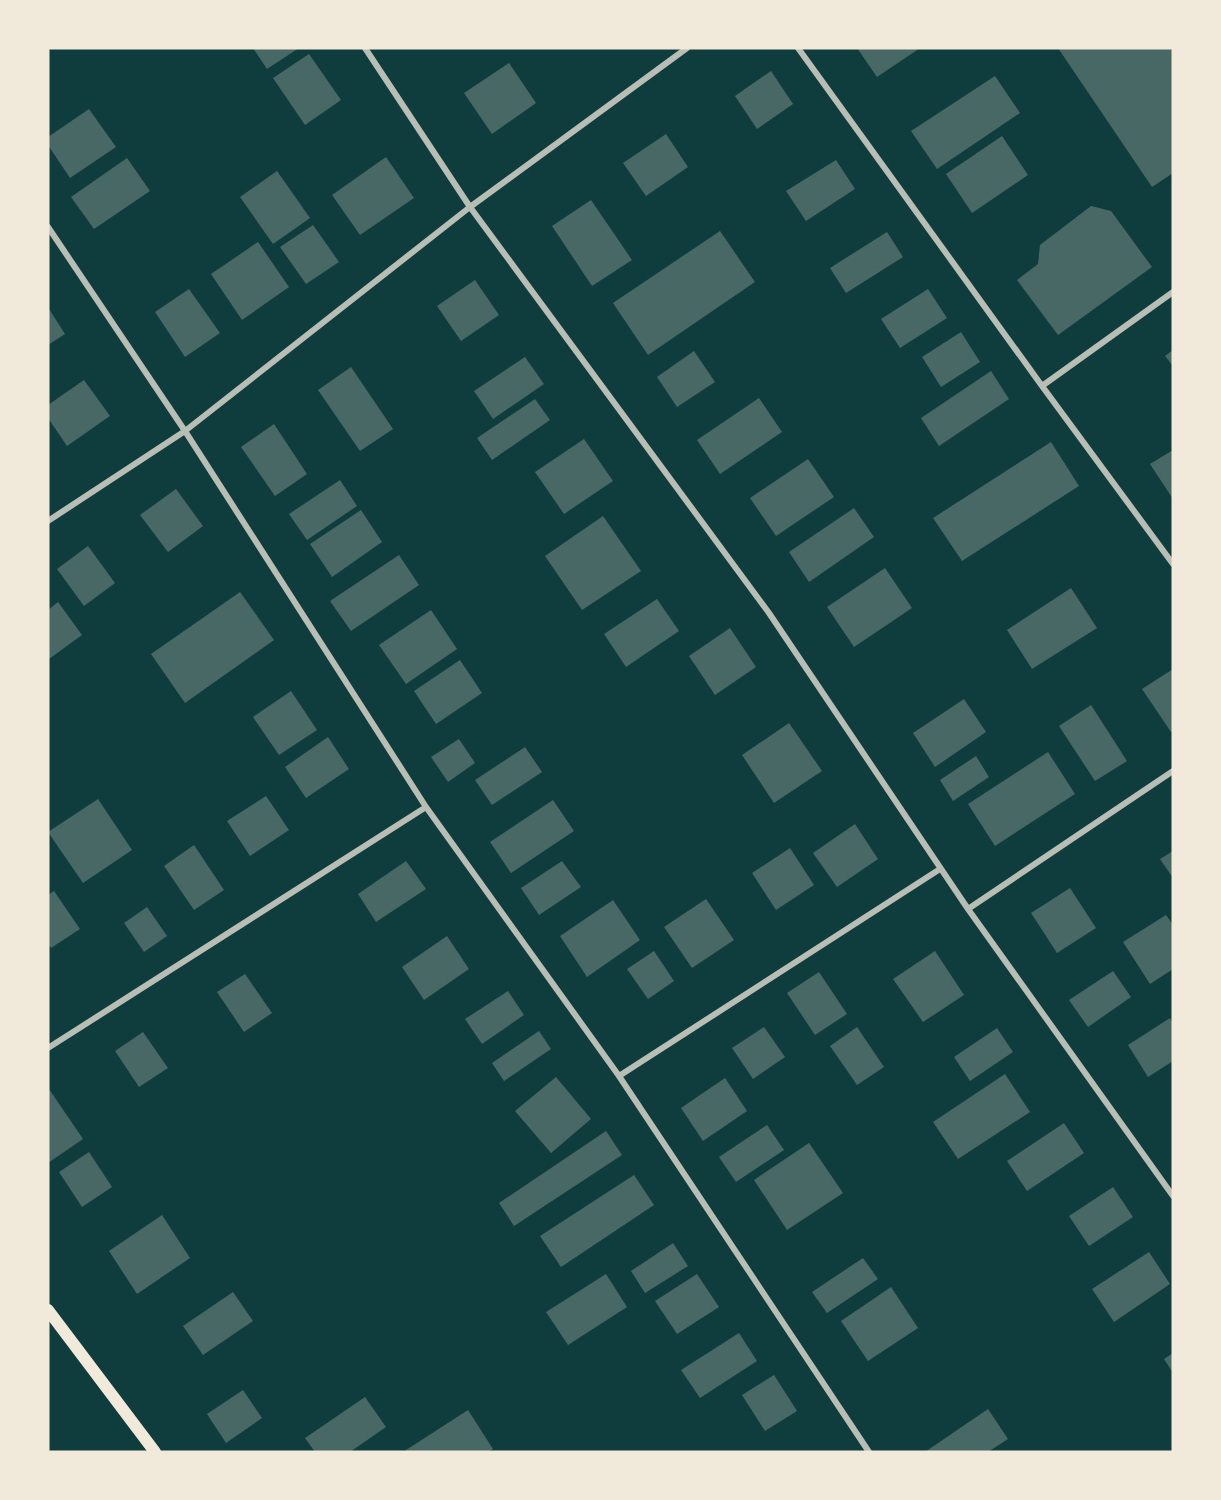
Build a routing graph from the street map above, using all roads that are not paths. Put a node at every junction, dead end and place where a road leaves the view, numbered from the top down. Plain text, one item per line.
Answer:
1 (365, 48) edge
2 (687, 48) edge
3 (798, 48) edge
4 (470, 207) junction
5 (48, 228) edge
6 (1173, 292) edge
7 (1042, 386) junction
8 (185, 431) junction
9 (48, 521) edge
10 (1173, 564) edge
11 (1173, 771) edge
12 (426, 807) junction
13 (940, 869) junction
14 (968, 909) junction
15 (48, 1048) edge
16 (619, 1076) junction
17 (1173, 1196) edge
18 (48, 1310) edge
19 (155, 1452) edge
20 (869, 1452) edge

1 - 4 street
2 - 4 street
3 - 7 street
4 - 8 street
4 - 13 street
5 - 8 street
6 - 7 street
7 - 10 street
8 - 9 street
8 - 12 street
11 - 14 street
12 - 15 street
12 - 16 street
13 - 14 street
13 - 16 street
14 - 17 street
16 - 20 street
18 - 19 main road

